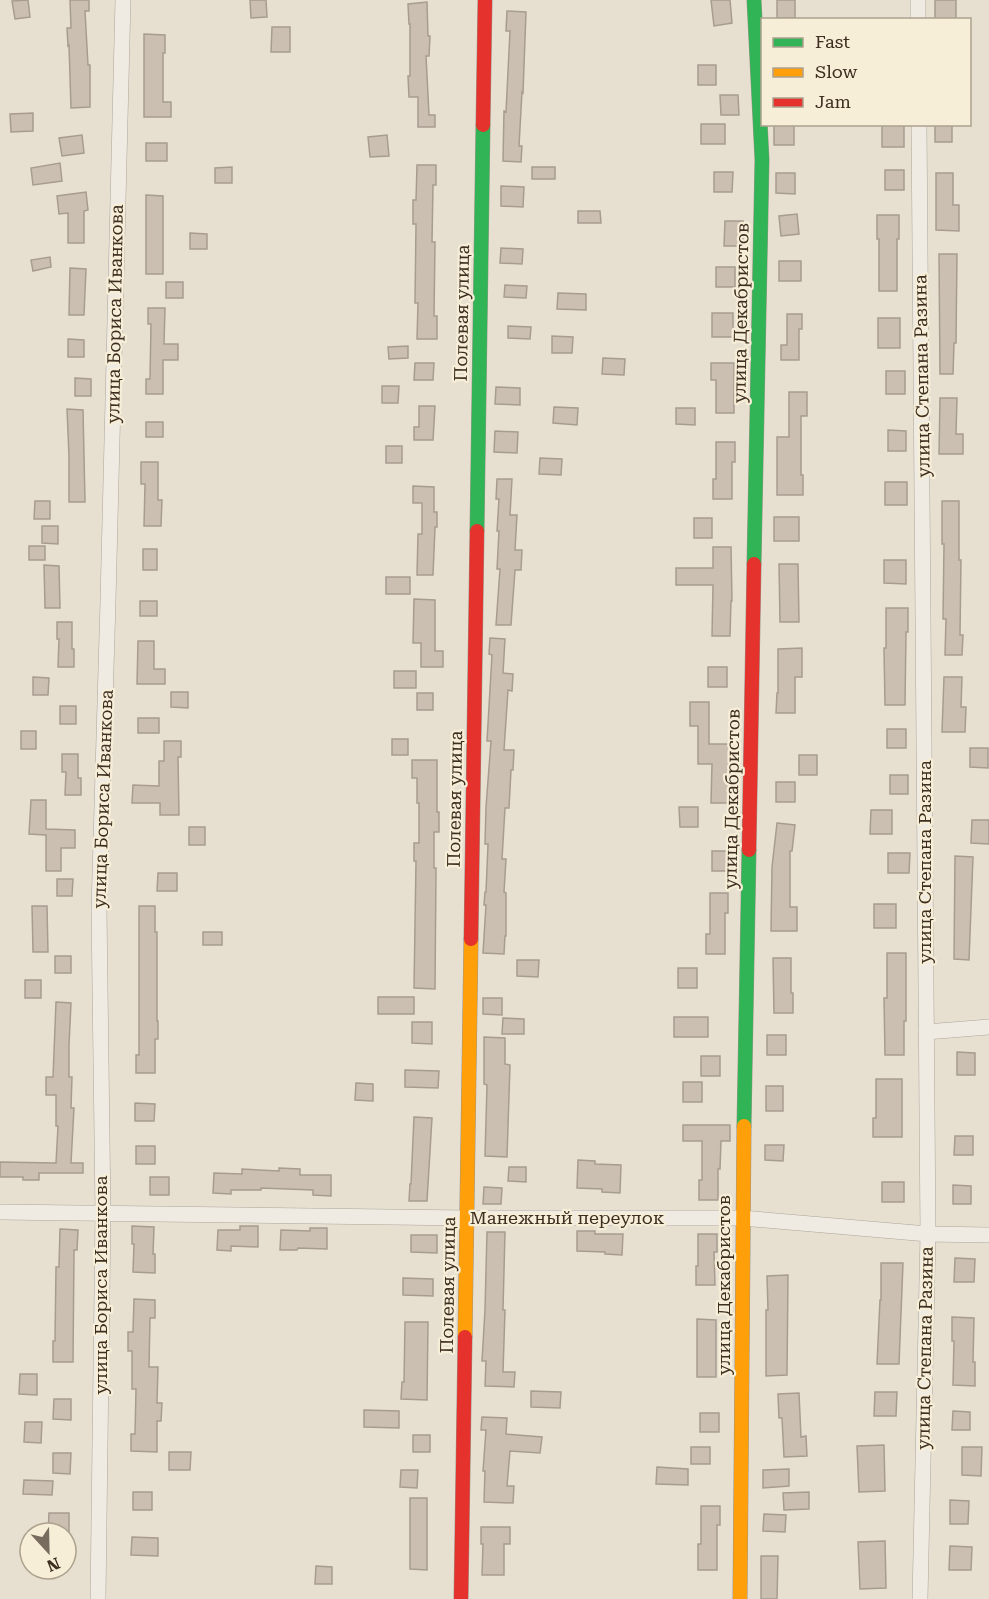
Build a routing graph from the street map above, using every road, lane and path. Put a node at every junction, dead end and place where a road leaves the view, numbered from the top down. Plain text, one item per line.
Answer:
1 (123, 0) edge
2 (485, 0) edge
3 (754, 0) edge
4 (918, 0) edge
5 (918, 18) edge
6 (919, 126) edge
7 (989, 1027) edge
8 (926, 1032) junction
9 (0, 1212) edge
10 (103, 1213) junction
11 (467, 1218) junction
12 (742, 1218) junction
13 (928, 1234) junction
14 (989, 1235) edge
15 (98, 1599) edge
16 (461, 1599) edge
17 (740, 1599) edge
18 (920, 1599) edge

1 - 10 street, улица Бориса Иванкова
2 - 11 street, Полевая улица
3 - 12 street, улица Декабристов
4 - 5 street
6 - 8 street, улица Степана Разина
7 - 8 street
8 - 13 street, улица Степана Разина
9 - 10 street, Манежный переулок
10 - 11 street, Манежный переулок
10 - 15 street, улица Бориса Иванкова
11 - 12 street, Манежный переулок
11 - 16 street, Полевая улица
12 - 13 street, Манежный переулок
12 - 17 street, улица Декабристов
13 - 14 street, Манежный переулок
13 - 18 street, улица Степана Разина

